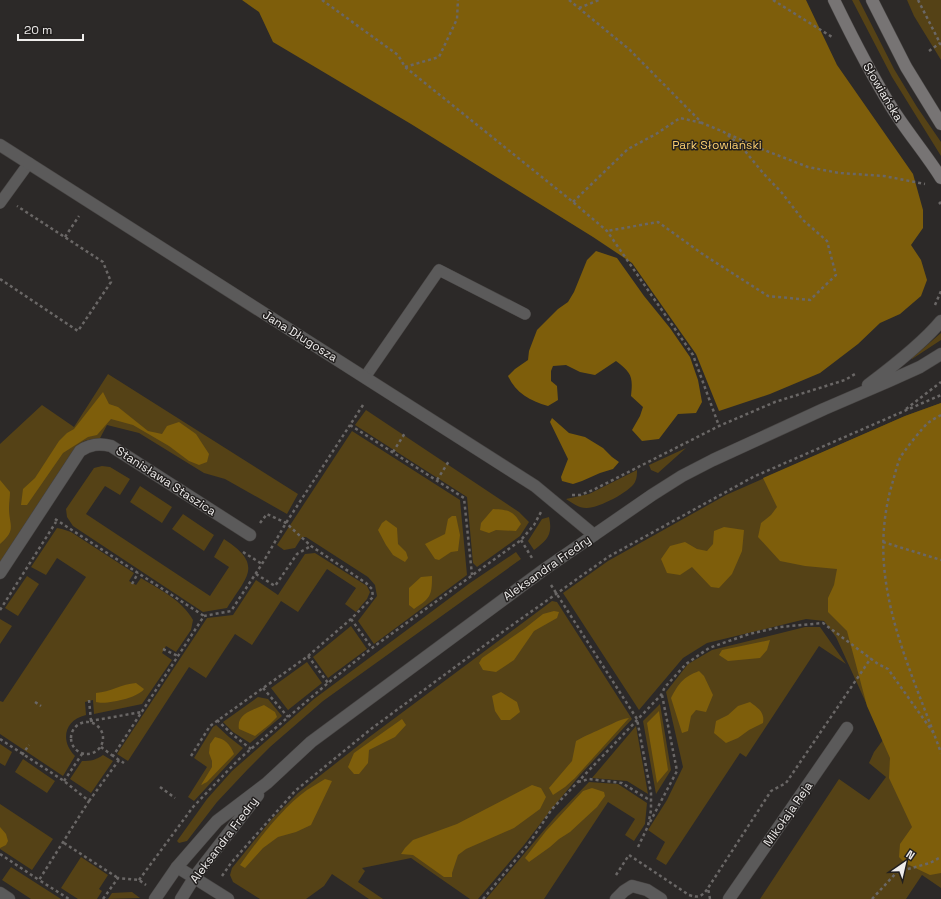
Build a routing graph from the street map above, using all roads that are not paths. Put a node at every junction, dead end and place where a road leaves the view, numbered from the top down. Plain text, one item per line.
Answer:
1 (834, 0) edge
2 (872, 0) edge
3 (941, 124) edge
4 (0, 145) edge
5 (29, 163) junction
6 (941, 178) edge
7 (2, 200) edge
8 (525, 314) dead end
9 (941, 321) edge
10 (941, 354) edge
11 (365, 377) junction
12 (854, 396) junction
13 (250, 535) road end
14 (594, 535) junction
15 (0, 573) edge
16 (847, 728) dead end
17 (267, 783) junction
18 (177, 867) junction
19 (195, 878) junction
20 (0, 893) edge
21 (157, 896) edge
22 (8, 899) edge
23 (182, 899) edge
24 (228, 899) edge
25 (616, 899) edge
26 (661, 899) edge
27 (729, 899) edge

1 - 6 main road, Słowiańska
2 - 3 main road
4 - 5 street, Jana Długosza
5 - 7 lane
5 - 11 street, Jana Długosza
8 - 11 lane
9 - 12 street, Aleksandra Fredry
10 - 12 street, Aleksandra Fredry
11 - 14 street, Jana Długosza
12 - 14 street, Aleksandra Fredry
13 - 15 street, Stanisława Staszica
14 - 17 street, Aleksandra Fredry
16 - 27 street, Mikołaja Reja
17 - 18 street, Aleksandra Fredry
17 - 19 street, Aleksandra Fredry
18 - 19 street
18 - 21 street, Aleksandra Fredry
19 - 23 street, Aleksandra Fredry
19 - 24 street
20 - 22 street
25 - 26 street

